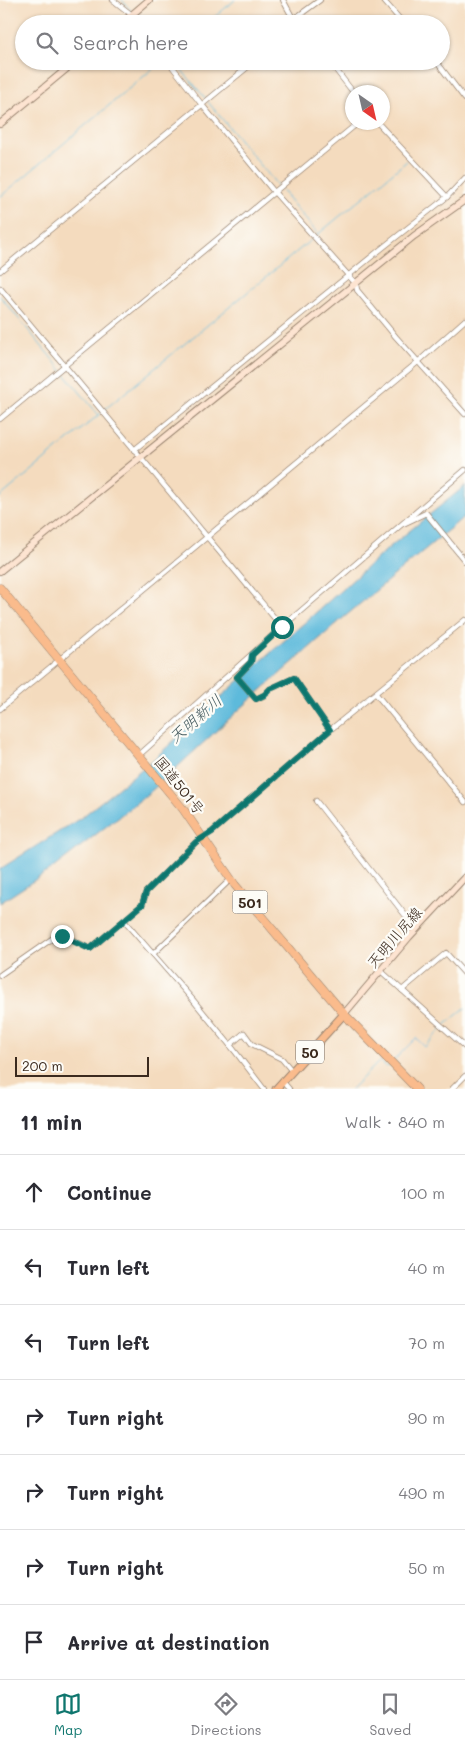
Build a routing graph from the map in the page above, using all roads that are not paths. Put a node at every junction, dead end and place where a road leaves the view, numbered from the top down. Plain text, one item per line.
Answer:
1 (113, 0) edge
2 (149, 0) edge
3 (283, 0) edge
4 (320, 0) edge
5 (383, 0) edge
6 (132, 14) joint
7 (292, 15) edge
8 (302, 15) edge
9 (396, 15) edge
10 (65, 70) edge
11 (175, 70) edge
12 (244, 70) edge
13 (336, 70) edge
14 (443, 70) edge
15 (348, 85) edge
16 (465, 99) edge
17 (202, 105) junction
18 (0, 124) edge
19 (350, 130) edge
20 (384, 130) edge
21 (465, 178) edge
22 (275, 193) junction
23 (447, 197) junction
24 (465, 200) edge
25 (0, 271) edge
26 (348, 277) junction
27 (356, 284) junction
28 (0, 288) edge
29 (465, 320) edge
30 (419, 361) junction
31 (65, 366) junction
32 (465, 414) edge
33 (0, 419) edge
34 (134, 450) junction
35 (142, 457) junction
36 (465, 470) edge
37 (398, 526) junction
38 (207, 536) junction
39 (465, 561) edge
40 (0, 571) edge
41 (0, 588) edge
42 (465, 620) edge
43 (282, 627) junction
44 (252, 655) junction
45 (59, 660) junction
46 (376, 694) junction
47 (0, 709) edge
48 (330, 730) junction
49 (140, 757) junction
50 (316, 801) dead end
51 (465, 802) edge
52 (203, 838) junction
53 (465, 877) edge
54 (231, 879) junction
55 (125, 922) junction
56 (416, 929) junction
57 (153, 954) junction
58 (381, 971) junction
59 (465, 974) edge
60 (0, 975) edge
61 (402, 990) junction
62 (344, 1014) junction
63 (230, 1045) junction
64 (465, 1047) edge
65 (292, 1071) junction
66 (465, 1076) edge
67 (283, 1082) junction
68 (264, 1089) edge
69 (276, 1089) edge
70 (289, 1089) edge
71 (417, 1089) edge
72 (452, 1089) edge

1 - 6 street
2 - 6 street
3 - 7 street
4 - 8 street
5 - 9 street
10 - 18 street
11 - 17 street
12 - 17 street
13 - 15 street
14 - 16 street
17 - 22 street
17 - 25 street
19 - 22 street
20 - 23 street
21 - 23 street
22 - 26 street
22 - 31 street
23 - 26 street
24 - 27 street
26 - 27 street
26 - 34 street
27 - 30 street
27 - 35 street
28 - 31 street
29 - 30 street
30 - 32 street
30 - 38 street
31 - 33 street
31 - 34 street
34 - 35 street
35 - 38 street
35 - 40 street
36 - 37 street
37 - 39 street
37 - 43 street
38 - 43 street
38 - 45 street
41 - 45 highway, 国道501号 / 501
42 - 46 street
43 - 44 street
44 - 48 street
44 - 49 street
45 - 47 street
45 - 49 highway, 国道501号 / 501
46 - 48 street
46 - 51 street
48 - 52 street
49 - 52 highway, 国道501号 / 501
50 - 56 street
52 - 54 highway, 国道501号 / 501
52 - 55 street
53 - 56 street, 天明川尻線
54 - 57 street
54 - 62 highway, 国道501号 / 501
55 - 57 street
55 - 60 street
56 - 58 street, 天明川尻線
57 - 63 street
58 - 61 street
58 - 62 street, 天明川尻線
59 - 61 street
61 - 64 street
62 - 65 main road, 50
62 - 71 highway, 国道501号 / 501
63 - 65 street
63 - 68 street
65 - 67 main road, 50
66 - 72 street
67 - 69 main road, 50
67 - 70 street

